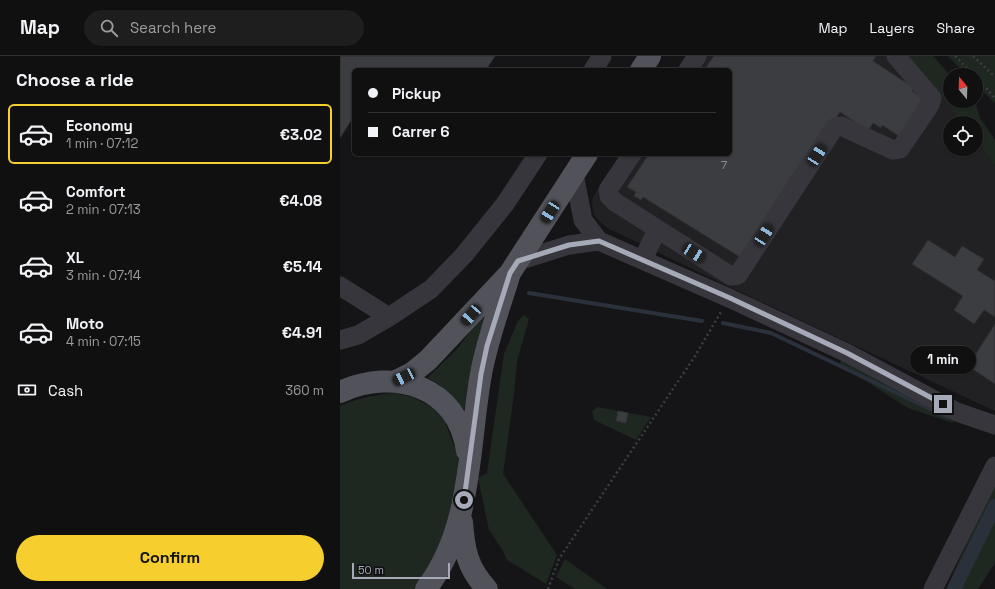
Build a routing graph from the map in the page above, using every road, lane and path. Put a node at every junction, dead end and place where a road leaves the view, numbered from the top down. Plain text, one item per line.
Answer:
1 (602, 56) edge
2 (650, 56) edge
3 (697, 56) edge
4 (896, 56) edge
5 (955, 56) edge
6 (974, 56) edge
7 (594, 68) edge
8 (642, 68) edge
9 (689, 68) edge
10 (967, 68) edge
11 (995, 77) edge
12 (983, 85) edge
13 (995, 98) edge
14 (537, 156) edge
15 (586, 156) edge
16 (631, 156) edge
17 (574, 174) junction
18 (657, 229) junction
19 (599, 241) junction
20 (643, 260) junction
21 (514, 267) junction
22 (340, 286) edge
23 (730, 298) junction
24 (389, 317) junction
25 (340, 340) edge
26 (396, 381) junction
27 (342, 391) edge
28 (995, 425) edge
29 (469, 462) junction
30 (995, 466) edge
31 (461, 514) junction
32 (426, 589) edge
33 (487, 589) edge
34 (548, 589) edge
35 (933, 589) edge

1 - 7 street
2 - 8 main road
3 - 9 street
4 - 18 street
5 - 10 path
6 - 11 path
12 - 13 path
14 - 24 street
15 - 17 main road
16 - 18 street
17 - 19 street
17 - 21 main road
18 - 20 street
19 - 20 street
19 - 21 street
20 - 23 street
21 - 26 main road
21 - 29 main road
22 - 24 street
23 - 28 street
23 - 34 path
24 - 25 street
26 - 27 main road
26 - 29 main road
29 - 31 main road
30 - 35 street
31 - 32 main road
31 - 33 main road

